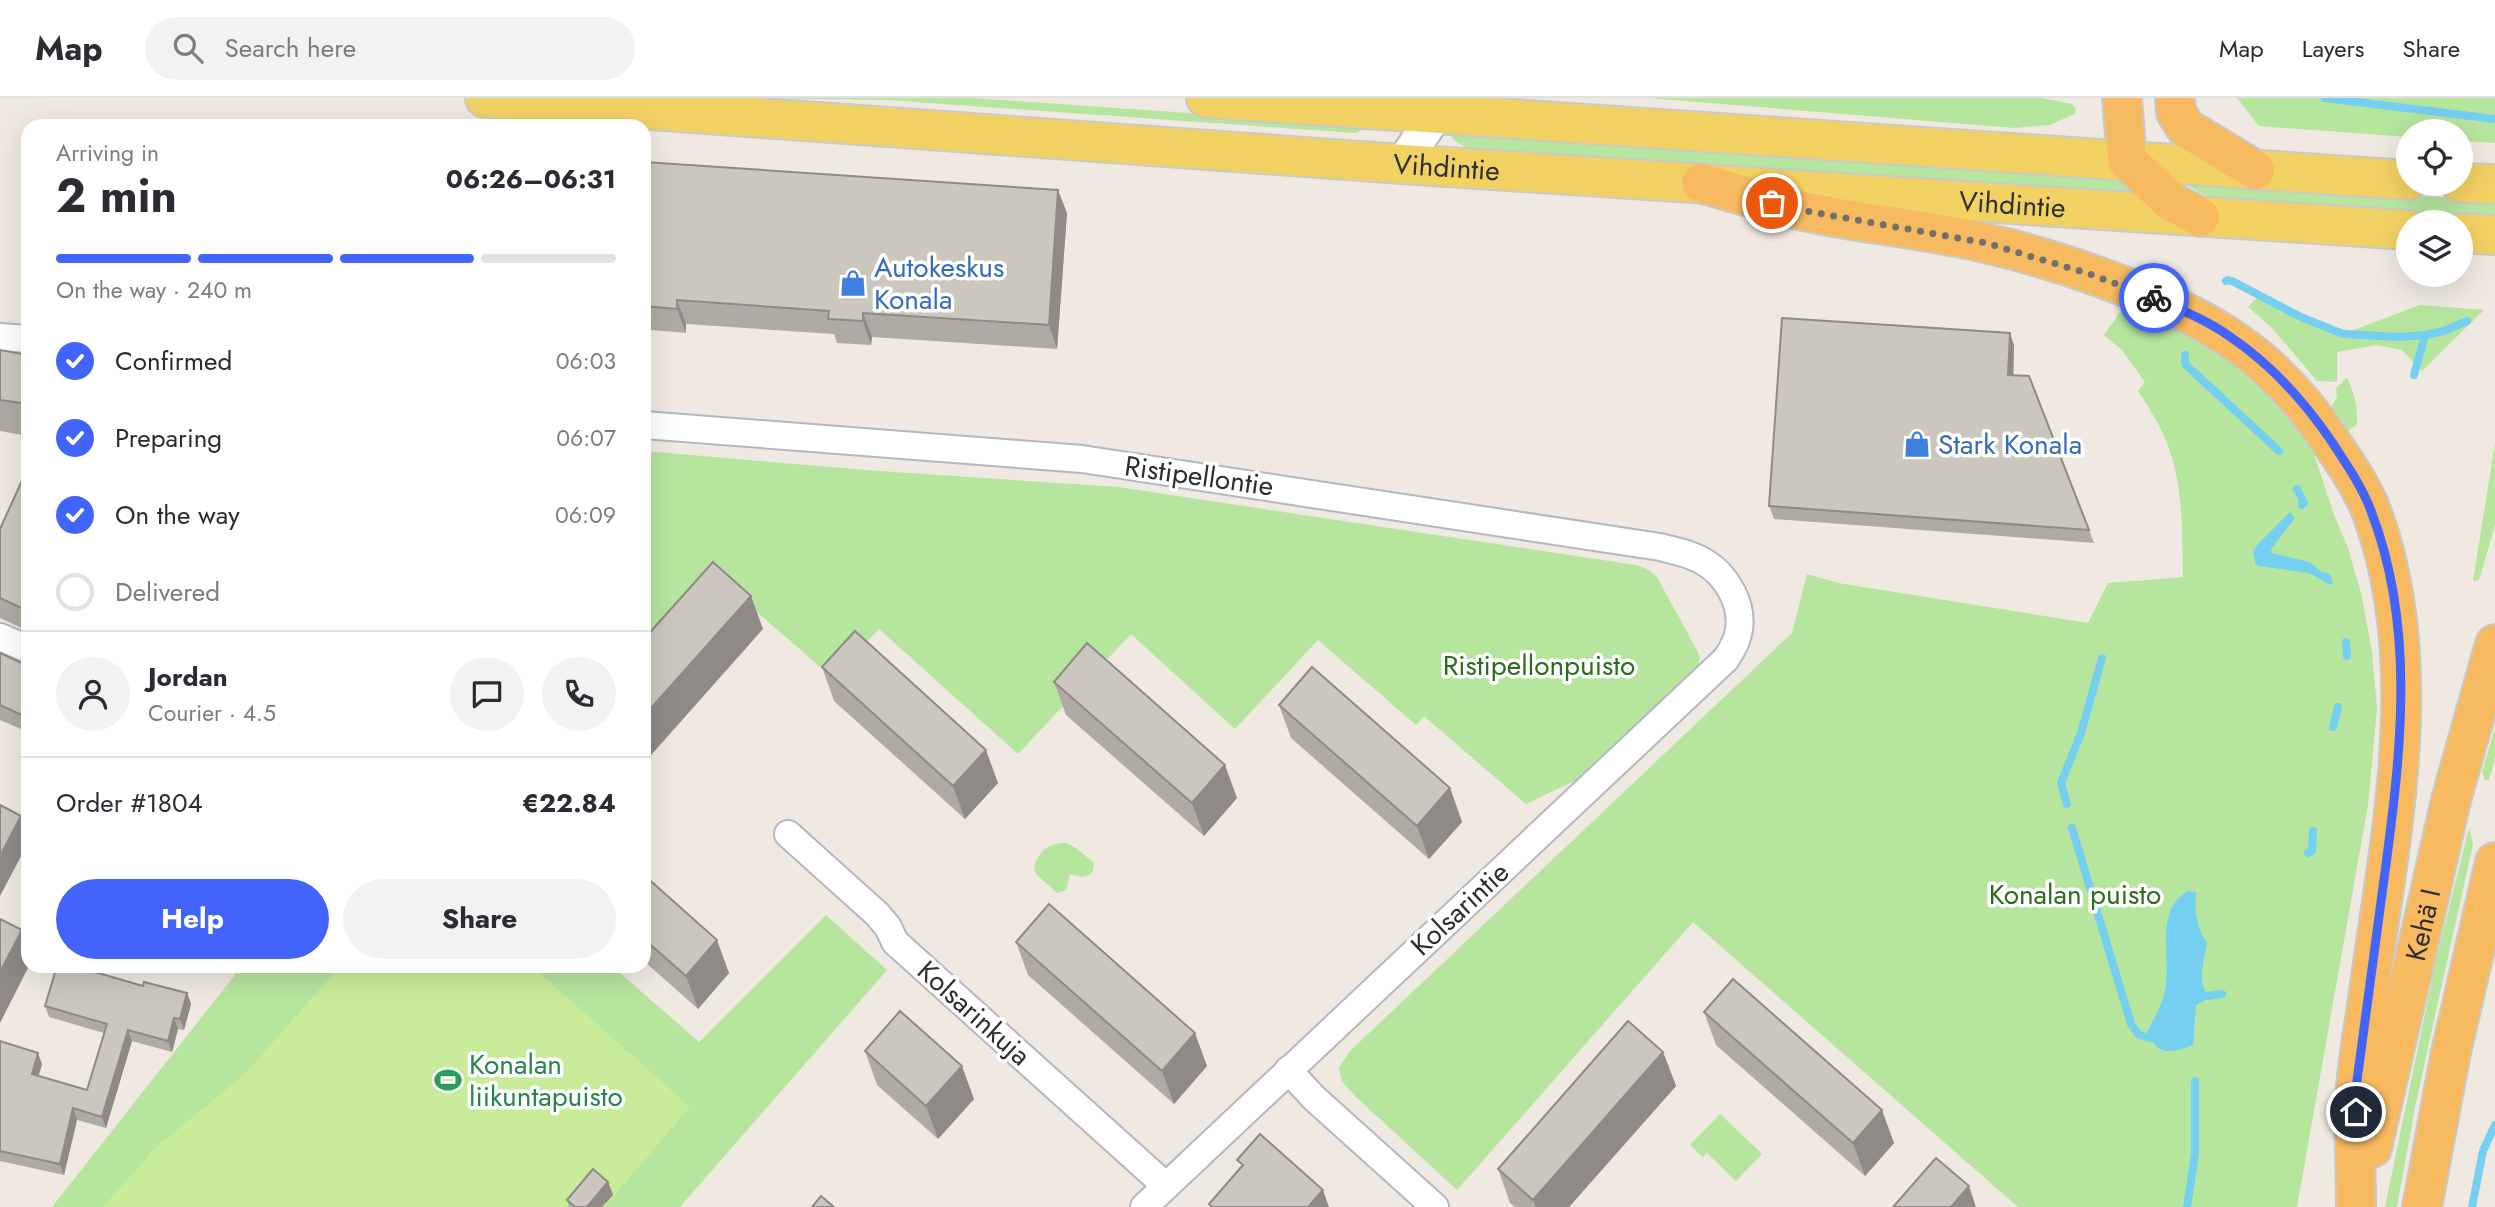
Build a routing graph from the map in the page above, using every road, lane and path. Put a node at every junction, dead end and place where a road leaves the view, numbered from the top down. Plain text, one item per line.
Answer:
1 (485, 98) edge
2 (1206, 98) edge
3 (2122, 98) edge
4 (2175, 98) edge
5 (1390, 105) edge
6 (1436, 106) edge
7 (2127, 160) junction
8 (1402, 163) junction
9 (2255, 170) junction
10 (2396, 179) edge
11 (1701, 183) junction
12 (2473, 183) edge
13 (2495, 184) edge
14 (2200, 217) junction
15 (2396, 229) edge
16 (2473, 234) edge
17 (2495, 235) edge
18 (0, 337) edge
19 (21, 338) edge
20 (651, 426) edge
21 (1733, 594) joint
22 (0, 637) edge
23 (2495, 643) edge
24 (21, 646) edge
25 (788, 834) dead end
26 (2495, 862) edge
27 (2495, 976) edge
28 (2451, 1052) junction
29 (1288, 1070) junction
30 (1166, 1186) junction
31 (1144, 1207) edge
32 (1435, 1207) edge
33 (2358, 1207) edge
34 (2422, 1207) edge

1 - 8 main road, Vihdintie
2 - 5 main road, Vihdintie
3 - 7 highway
4 - 9 highway
5 - 6 main road, Vihdintie
5 - 8 street
6 - 7 main road, Vihdintie
6 - 8 street
7 - 9 main road, Vihdintie
7 - 14 highway
8 - 11 main road, Vihdintie
9 - 10 main road, Vihdintie
11 - 14 main road, Vihdintie
11 - 33 highway
12 - 13 main road
14 - 15 main road, Vihdintie
16 - 17 main road
18 - 19 street
20 - 21 street, Ristipellontie
21 - 29 street, Kolsarintie
22 - 24 street
23 - 33 highway, Kehä I
25 - 30 street, Kolsarinkuja
26 - 28 highway, Kehä I
27 - 28 highway
28 - 34 highway, Kehä I
29 - 30 street, Kolsarintie
29 - 32 street
30 - 31 street, Kolsarintie

